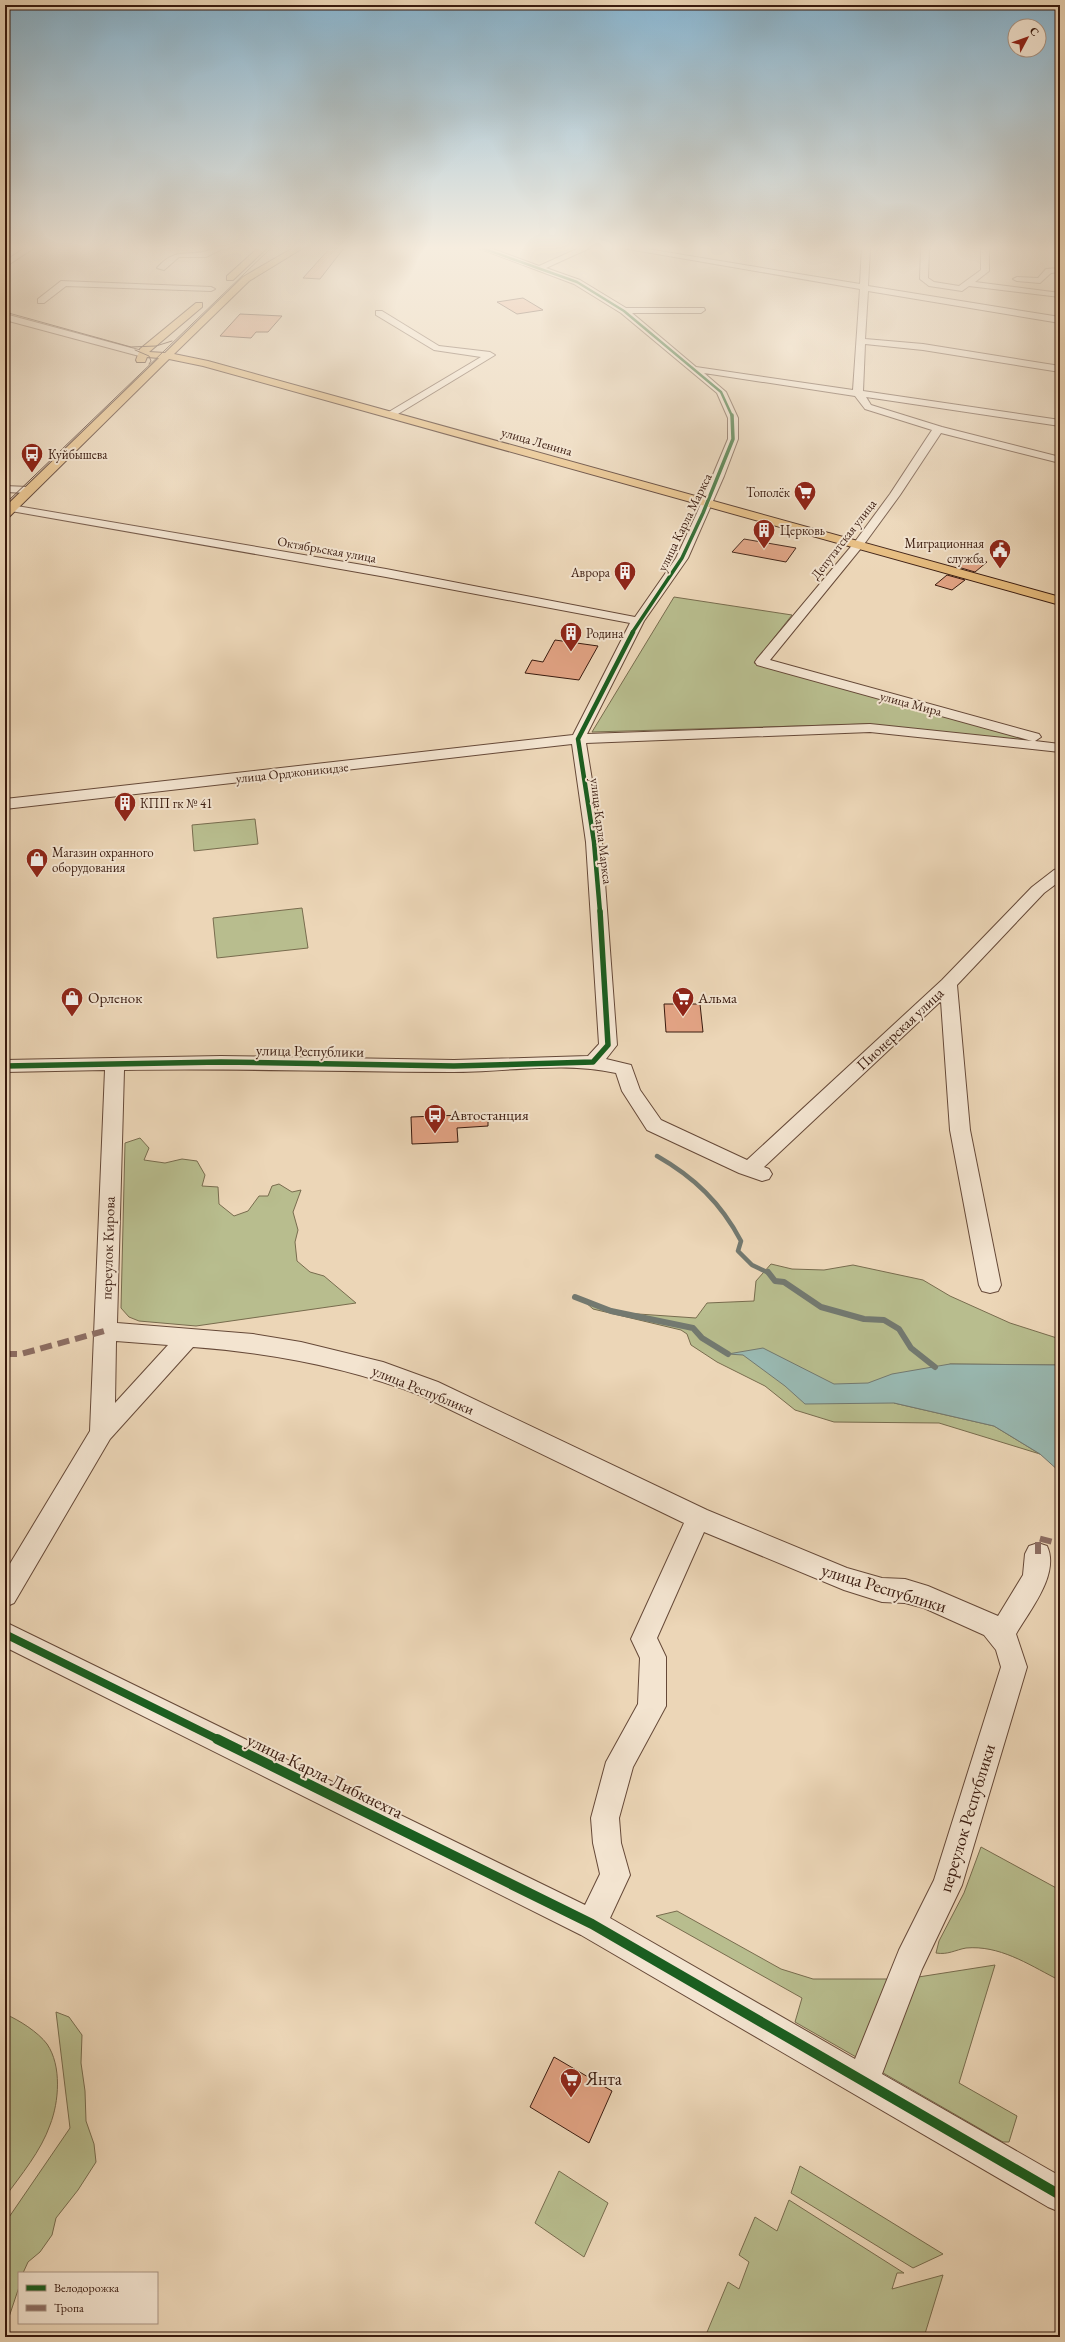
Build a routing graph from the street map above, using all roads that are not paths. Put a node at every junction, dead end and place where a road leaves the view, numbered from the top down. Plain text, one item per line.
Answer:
1 (141, 357) edge
2 (166, 357) edge
3 (174, 357) edge
4 (486, 357) edge
5 (680, 357) edge
6 (859, 357) edge
7 (987, 357) edge
8 (134, 368) dead end
9 (694, 369) junction
10 (1060, 369) edge
11 (780, 382) junction
12 (858, 393) junction
13 (390, 414) junction
14 (1002, 415) junction
15 (1060, 423) edge
16 (938, 429) junction
17 (1060, 460) edge
18 (19, 480) dead end
19 (6, 490) edge
20 (28, 490) junction
21 (706, 503) junction
22 (8, 511) edge
23 (858, 545) junction
24 (1060, 601) edge
25 (638, 621) junction
26 (762, 662) joint
27 (578, 739) junction
28 (1060, 744) edge
29 (1060, 748) edge
30 (5, 804) edge
31 (1060, 873) edge
32 (948, 984) junction
33 (593, 1062) junction
34 (115, 1063) junction
35 (5, 1066) edge
36 (754, 1171) joint
37 (990, 1285) dead end
38 (104, 1331) junction
39 (187, 1339) junction
40 (102, 1432) junction
41 (698, 1518) junction
42 (1038, 1554) dead end
43 (5, 1595) edge
44 (5, 1634) edge
45 (1002, 1634) junction
46 (592, 1924) junction
47 (863, 2080) junction
48 (1060, 2195) edge

1 - 8 main road
2 - 20 main road
3 - 13 main road, улица Ленина
4 - 13 street
5 - 9 street, улица Карла Маркса
6 - 12 street
7 - 10 street
9 - 11 street
9 - 12 street
9 - 21 street, улица Карла Маркса
11 - 12 street
11 - 14 street
12 - 14 street
12 - 16 street
13 - 21 main road, улица Ленина
14 - 15 street
16 - 17 street
16 - 23 street, Депутатская улица
18 - 19 main road
19 - 20 street
20 - 22 main road
21 - 23 main road, улица Ленина
21 - 25 street, улица Карла Маркса
22 - 25 street, Октябрьская улица
23 - 24 main road, улица Ленина
23 - 26 street, Депутатская улица
25 - 27 street, улица Карла Маркса
26 - 28 street, улица Мира
27 - 29 street, улица Орджоникидзе
27 - 30 street, улица Орджоникидзе
27 - 33 street, улица Карла Маркса
31 - 32 street, Пионерская улица
32 - 36 street, Пионерская улица
32 - 37 street
33 - 34 street, улица Республики
33 - 36 street, улица Республики
34 - 35 street, улица Республики
34 - 38 street, переулок Кирова
38 - 39 street, улица Республики
38 - 40 street, переулок Кирова
39 - 40 street, переулок Кирова
39 - 41 street, улица Республики
40 - 43 street, переулок Кирова
41 - 45 street, улица Республики
41 - 46 street
42 - 45 street
44 - 46 street, улица Карла Либкнехта
45 - 47 street, переулок Республики
46 - 47 street, улица Карла Либкнехта
47 - 48 street, улица Карла Либкнехта

